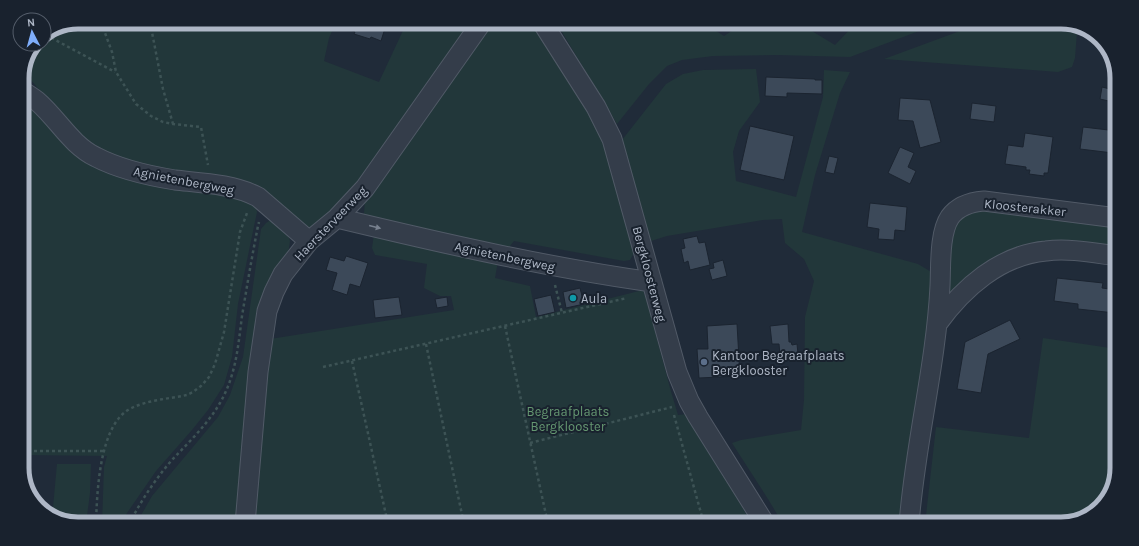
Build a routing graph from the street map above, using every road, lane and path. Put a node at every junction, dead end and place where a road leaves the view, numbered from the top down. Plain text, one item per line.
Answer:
1 (104, 29) edge
2 (151, 29) edge
3 (477, 29) edge
4 (546, 29) edge
5 (52, 38) edge
6 (116, 72) junction
7 (29, 96) edge
8 (173, 124) junction
9 (210, 184) junction
10 (263, 202) junction
11 (1110, 217) edge
12 (337, 218) junction
13 (309, 241) junction
14 (1110, 255) edge
15 (557, 267) junction
16 (652, 282) junction
17 (630, 298) dead end
18 (562, 313) junction
19 (937, 324) junction
20 (505, 326) junction
21 (426, 344) junction
22 (352, 361) junction
23 (323, 367) dead end
24 (670, 400) dead end
25 (680, 404) junction
26 (674, 415) dead end
27 (530, 442) junction
28 (29, 451) edge
29 (105, 451) junction
30 (96, 517) edge
31 (133, 517) edge
32 (245, 517) edge
33 (386, 517) edge
34 (463, 517) edge
35 (546, 517) edge
36 (702, 517) edge
37 (760, 517) edge
38 (910, 517) edge

1 - 6 path
2 - 8 path
3 - 12 street, Haersterveerweg
4 - 16 street, Bergkloosterweg
5 - 6 path
6 - 8 path
7 - 9 street, Agnietenbergweg
8 - 9 path
9 - 10 street, Agnietenbergweg
10 - 13 street, Agnietenbergweg
10 - 29 path
10 - 31 path
11 - 19 street, Kloosterakker
12 - 13 street, Haersterveerweg
12 -> 15 street, Agnietenbergweg
13 - 32 street, Haersterveerweg
14 - 19 street, Kloosterakker
15 - 16 street, Agnietenbergweg
15 - 18 path
16 - 25 street, Bergkloosterweg
17 - 18 path
18 - 20 path
19 - 38 street, Kloosterakker
20 - 21 path
20 - 27 path
21 - 22 path
21 - 34 path
22 - 23 path
22 - 33 path
24 - 25 path
25 - 27 path
25 - 37 street, Bergkloosterweg
26 - 36 path
27 - 35 path
28 - 29 path
29 - 30 path

